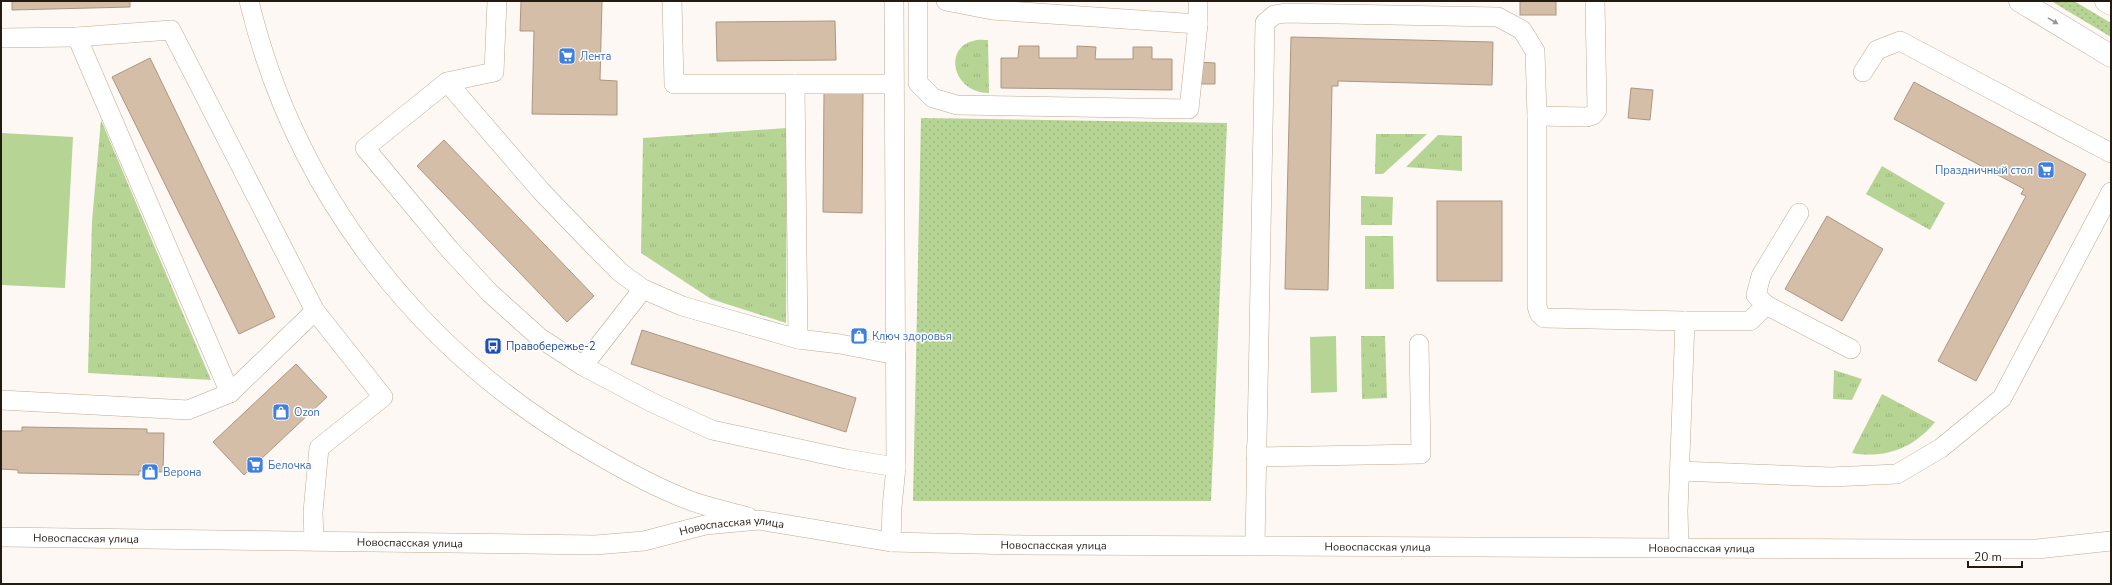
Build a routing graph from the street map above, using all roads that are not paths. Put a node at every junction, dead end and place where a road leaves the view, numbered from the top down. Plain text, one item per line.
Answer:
1 (249, 1) edge
2 (497, 1) edge
3 (672, 1) edge
4 (894, 1) edge
5 (918, 1) edge
6 (946, 1) edge
7 (1198, 1) edge
8 (1595, 1) edge
9 (2020, 1) edge
10 (2106, 1) edge
11 (2111, 4) edge
12 (1198, 24) junction
13 (77, 36) junction
14 (1, 38) edge
15 (2111, 56) edge
16 (1863, 72) dead end
17 (447, 82) junction
18 (795, 84) junction
19 (894, 84) junction
20 (1537, 116) junction
21 (2111, 153) edge
22 (2111, 192) edge
23 (1799, 213) dead end
24 (643, 289) junction
25 (1766, 305) junction
26 (314, 311) junction
27 (1685, 322) junction
28 (798, 338) junction
29 (1419, 344) dead end
30 (1851, 349) dead end
31 (896, 355) junction
32 (583, 366) junction
33 (230, 392) junction
34 (1, 400) edge
35 (1256, 448) junction
36 (896, 468) junction
37 (1680, 471) junction
38 (759, 520) junction
39 (1, 537) edge
40 (314, 540) junction
41 (2111, 541) edge
42 (892, 542) junction
43 (1255, 545) junction
44 (1679, 547) junction

1 - 38 street
2 - 17 street
3 - 18 street
4 - 19 street
5 - 12 street
6 - 12 street
7 - 12 street
8 - 20 street
9 -> 15 main road
10 - 11 main road
13 - 14 street
13 - 26 street
13 - 33 street
16 - 21 street
17 - 24 street
17 - 32 street
18 - 19 street
18 - 28 street
19 - 31 street
20 - 27 street
20 - 35 street
22 - 37 street
23 - 25 street
24 - 28 street
24 - 32 street
25 - 27 street
25 - 30 street
26 - 33 street
26 - 40 street
27 - 37 street
28 - 31 street
29 - 35 street
31 - 36 street
32 - 36 street
33 - 34 street
35 - 43 street
36 - 42 street
37 - 44 street
38 - 40 street, Новоспасская улица
38 - 42 street, Новоспасская улица
39 - 40 street, Новоспасская улица
41 - 44 street, Новоспасская улица
42 - 43 street, Новоспасская улица
43 - 44 street, Новоспасская улица

